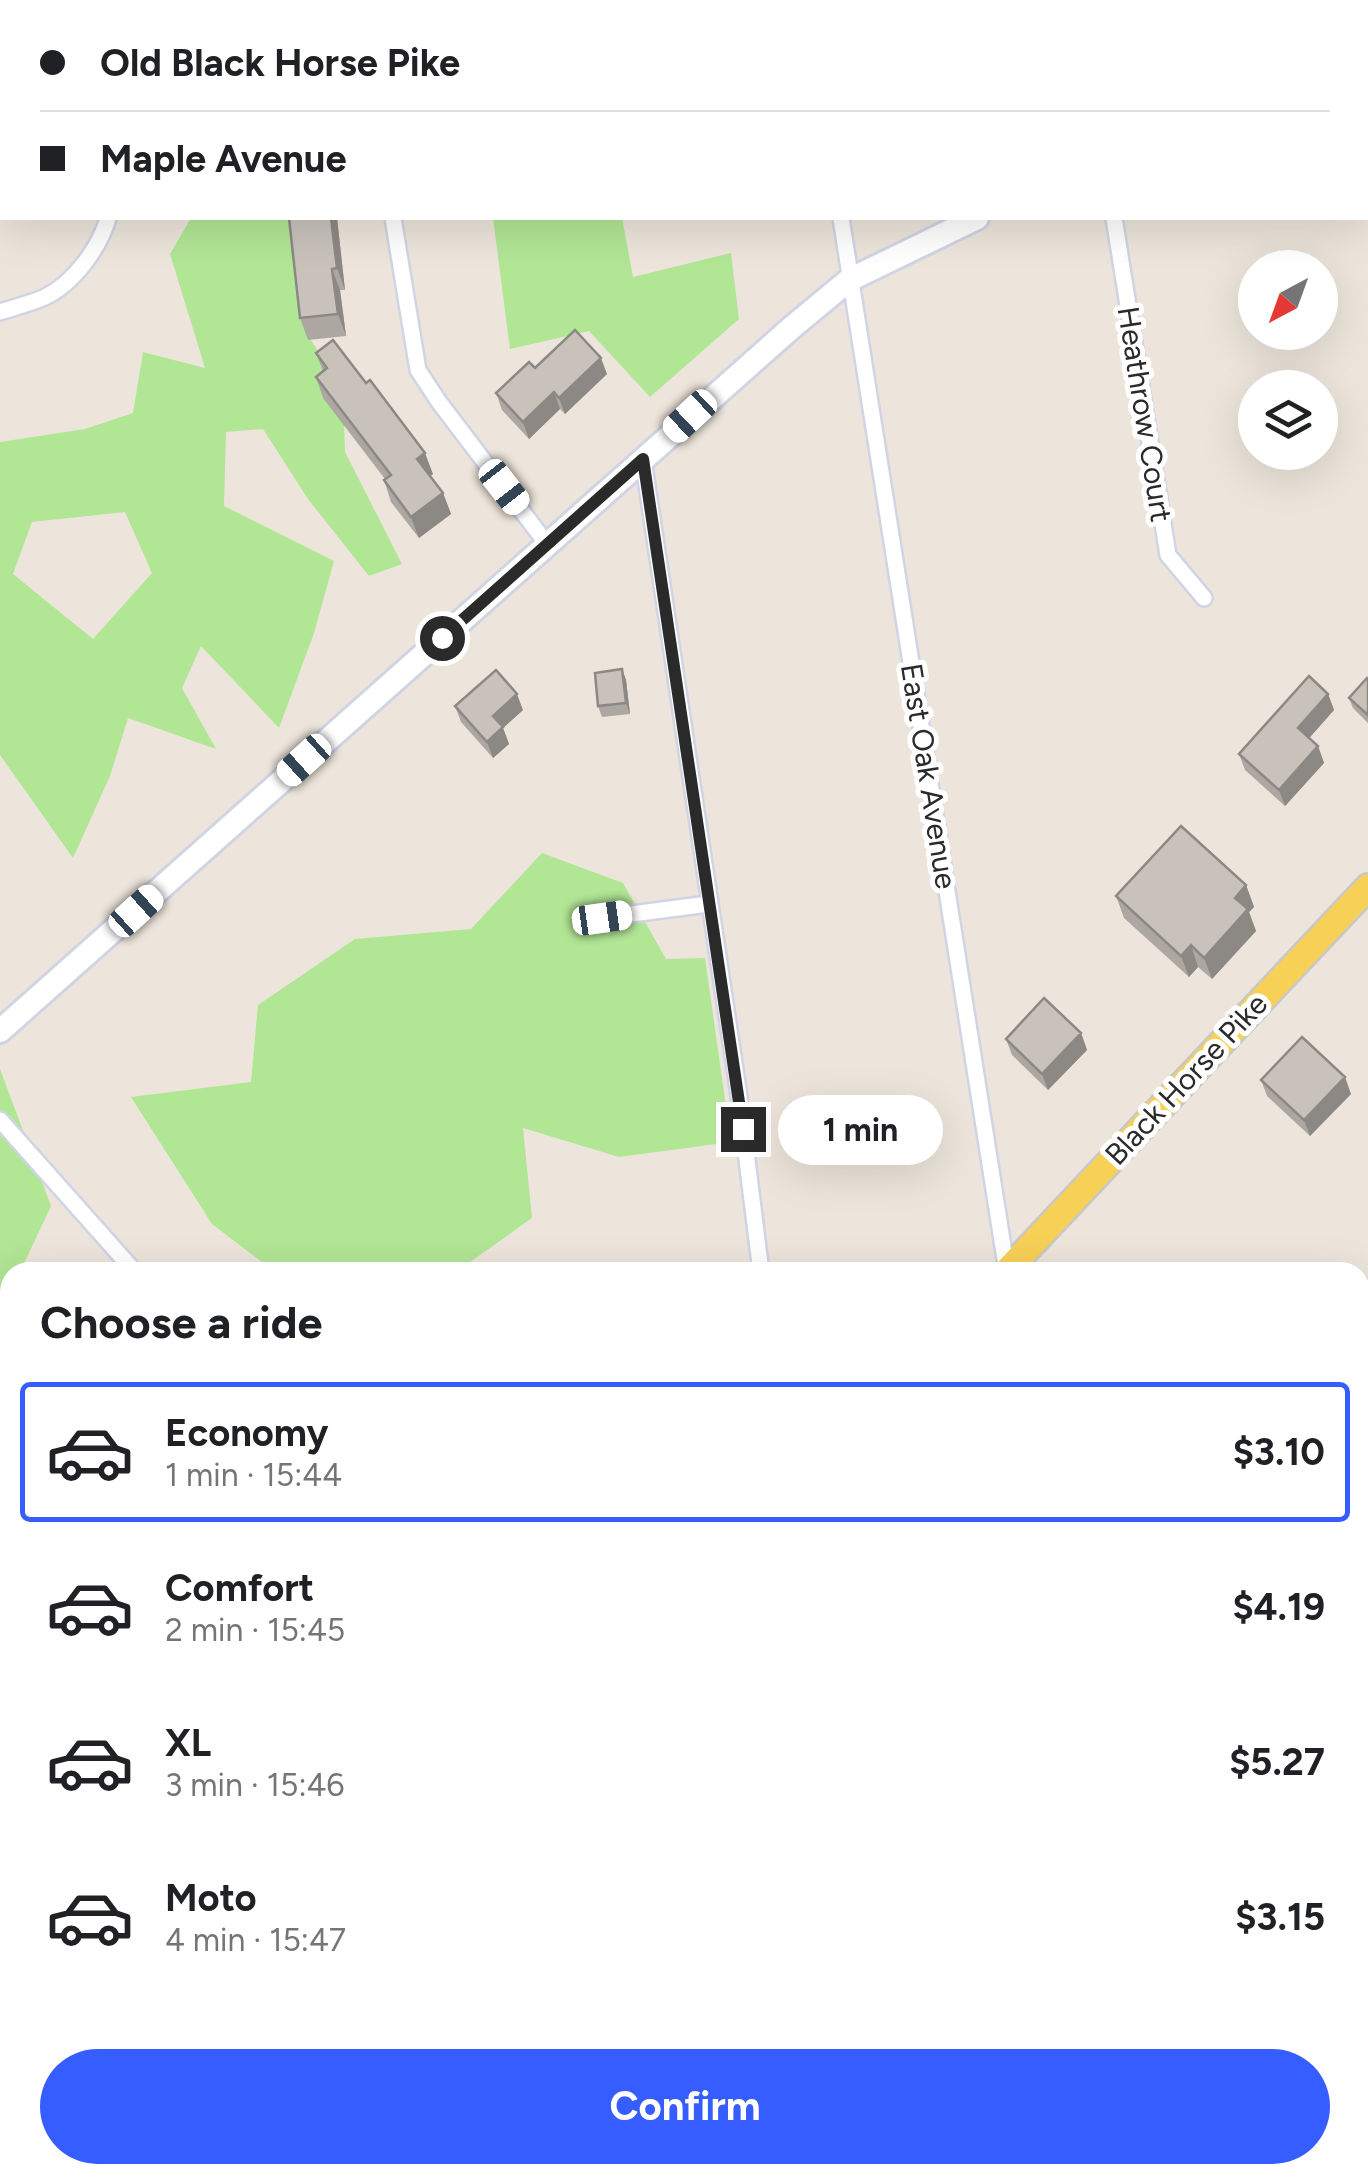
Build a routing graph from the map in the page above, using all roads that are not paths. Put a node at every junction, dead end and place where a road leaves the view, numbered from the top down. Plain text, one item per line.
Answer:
1 (107, 220) edge
2 (393, 220) edge
3 (841, 220) edge
4 (973, 220) edge
5 (1114, 220) edge
6 (849, 280) junction
7 (0, 312) edge
8 (643, 459) junction
9 (547, 544) junction
10 (1204, 598) dead end
11 (1368, 886) edge
12 (708, 904) junction
13 (602, 918) dead end
14 (0, 1032) edge
15 (0, 1120) edge
16 (126, 1262) edge
17 (760, 1262) edge
18 (1004, 1262) edge
19 (1015, 1262) edge

1 - 7 street
2 - 9 street
3 - 6 street, East Oak Avenue
4 - 6 street
5 - 10 street, Heathrow Court
6 - 8 street
6 - 18 street, East Oak Avenue
8 - 9 street
8 - 12 street
9 - 14 street
11 - 19 main road, Black Horse Pike
12 - 13 street
12 - 17 street
15 - 16 street

